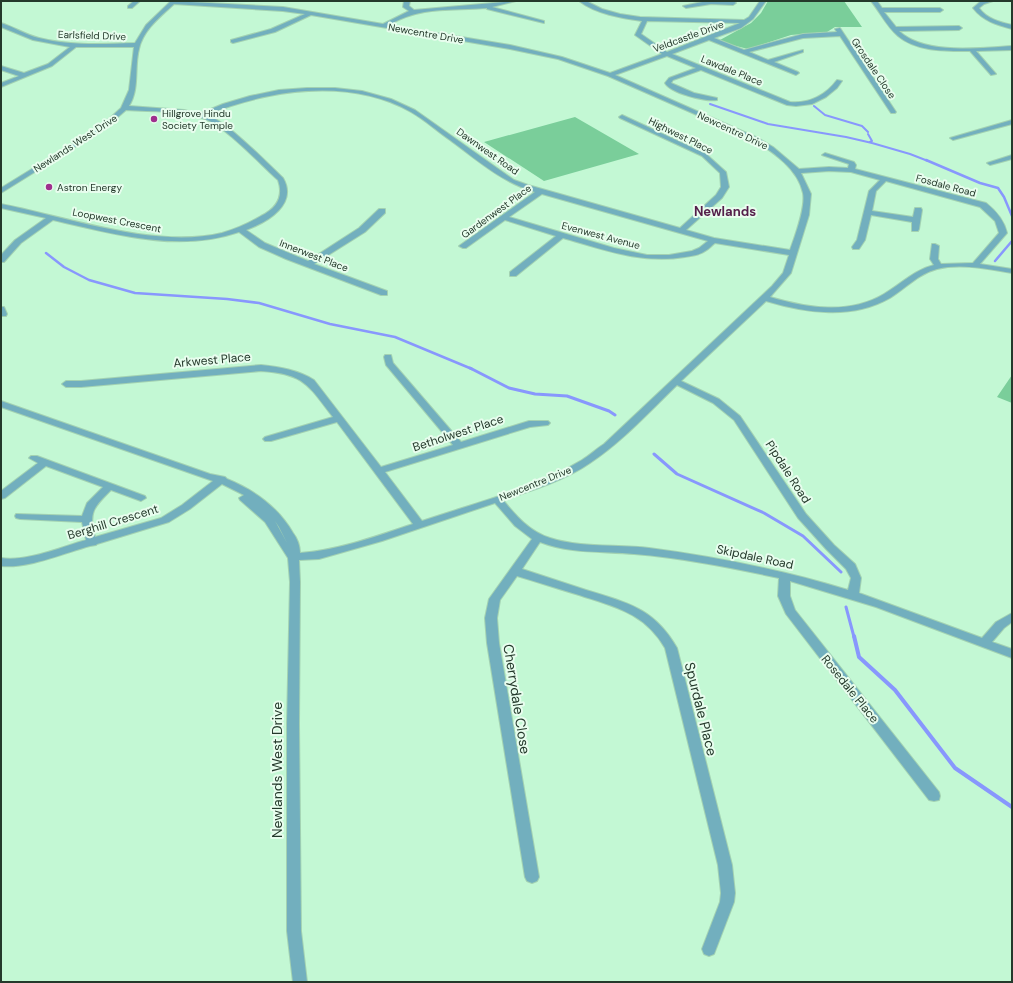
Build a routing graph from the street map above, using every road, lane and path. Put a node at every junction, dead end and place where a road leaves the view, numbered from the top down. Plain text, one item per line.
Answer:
1 (137, 1) edge
2 (407, 1) edge
3 (483, 1) edge
4 (512, 1) edge
5 (582, 1) edge
6 (763, 1) edge
7 (874, 1) edge
8 (990, 1) edge
9 (174, 2) edge
10 (733, 2) dead end
11 (130, 7) dead end
12 (487, 7) junction
13 (882, 10) junction
14 (940, 10) dead end
15 (413, 12) junction
16 (310, 13) junction
17 (645, 19) junction
18 (688, 20) junction
19 (542, 22) dead end
20 (745, 22) junction
21 (1, 25) edge
22 (385, 25) junction
23 (1012, 27) edge
24 (959, 28) dead end
25 (895, 29) junction
26 (708, 38) junction
27 (233, 41) dead end
28 (75, 45) junction
29 (137, 45) junction
30 (1012, 48) edge
31 (971, 49) junction
32 (801, 51) dead end
33 (744, 52) junction
34 (667, 54) junction
35 (768, 62) junction
36 (1, 68) edge
37 (702, 68) junction
38 (796, 73) dead end
39 (610, 74) junction
40 (993, 74) dead end
41 (24, 76) junction
42 (839, 81) dead end
43 (1, 85) edge
44 (715, 99) dead end
45 (125, 108) junction
46 (893, 112) dead end
47 (201, 115) junction
48 (622, 117) dead end
49 (1012, 122) edge
50 (953, 138) dead end
51 (824, 155) dead end
52 (1012, 157) edge
53 (990, 163) dead end
54 (851, 170) junction
55 (798, 171) junction
56 (884, 179) junction
57 (1, 191) edge
58 (540, 192) junction
59 (1, 206) edge
60 (918, 210) dead end
61 (382, 211) dead end
62 (869, 213) junction
63 (52, 217) junction
64 (505, 218) junction
65 (916, 220) junction
66 (240, 229) junction
67 (915, 229) dead end
68 (681, 231) junction
69 (562, 235) junction
70 (713, 240) junction
71 (463, 246) dead end
72 (936, 246) dead end
73 (856, 247) dead end
74 (792, 254) junction
75 (1, 260) edge
76 (309, 264) junction
77 (975, 265) junction
78 (939, 266) junction
79 (1012, 271) edge
80 (513, 274) dead end
81 (384, 293) dead end
82 (766, 298) junction
83 (388, 357) dead end
84 (676, 382) junction
85 (66, 384) dead end
86 (1, 404) edge
87 (338, 419) junction
88 (545, 423) dead end
89 (268, 438) dead end
90 (459, 446) junction
91 (34, 458) dead end
92 (45, 462) junction
93 (379, 471) junction
94 (219, 481) junction
95 (110, 486) junction
96 (1, 496) edge
97 (141, 498) dead end
98 (497, 499) junction
99 (20, 516) dead end
100 (85, 519) junction
101 (420, 525) junction
102 (538, 538) junction
103 (92, 543) junction
104 (293, 557) junction
105 (1, 562) edge
106 (515, 571) junction
107 (786, 576) junction
108 (853, 595) junction
109 (1012, 617) edge
110 (984, 643) junction
111 (1012, 654) edge
112 (934, 796) dead end
113 (532, 877) dead end
114 (709, 949) dead end
115 (300, 982) edge

1 - 11 street
2 - 15 street
3 - 12 street
4 - 12 street
5 - 17 street
6 - 20 street, Veldcastle Drive
7 - 13 street
8 - 23 street
9 - 16 street, Newcentre Drive
9 - 29 street, Newlands West Drive
10 - 18 street
12 - 15 street
12 - 19 street
13 - 14 street
13 - 25 street
15 - 22 street
16 - 22 street, Newcentre Drive
16 - 27 street
17 - 18 street
17 - 34 street, Lawdale Place
18 - 20 street
20 - 26 street, Veldcastle Drive
21 - 28 street, Earlsfield Drive
22 - 39 street, Newcentre Drive
24 - 25 street
25 - 31 street
26 - 33 street
26 - 34 street, Veldcastle Drive
28 - 29 street, Earlsfield Drive
28 - 41 street
29 - 45 street, Newlands West Drive
30 - 31 street
31 - 40 street
32 - 35 street
33 - 35 street
33 - 46 street, Grosdale Close
34 - 37 street, Lawdale Place
34 - 39 street, Veldcastle Drive
35 - 38 street
36 - 41 street
37 - 42 street, Lawdale Place
37 - 44 street
39 - 55 street, Newcentre Drive
41 - 43 street
45 - 47 street, Loopwest Crescent
45 - 57 street, Newlands West Drive
47 - 58 street, Dawnwest Road
47 - 66 street, Loopwest Crescent
48 - 68 street, Highwest Place
49 - 50 street
51 - 54 street
52 - 53 street
54 - 55 street, Fosdale Road
54 - 56 street, Fosdale Road
55 - 74 street, Newcentre Drive
56 - 62 street
56 - 77 street, Fosdale Road
58 - 64 street, Gardenwest Place
58 - 68 street, Dawnwest Road
59 - 63 street, Loopwest Crescent
60 - 65 street
61 - 76 street
62 - 65 street
62 - 73 street
63 - 66 street, Loopwest Crescent
63 - 75 street
64 - 69 street, Evenwest Avenue
64 - 71 street, Gardenwest Place
65 - 67 street
66 - 76 street, Innerwest Place
68 - 70 street, Dawnwest Road
69 - 70 street, Evenwest Avenue
69 - 80 street
70 - 74 street, Dawnwest Road
72 - 78 street
74 - 82 street, Newcentre Drive
76 - 81 street, Innerwest Place
77 - 78 street
77 - 79 street
78 - 82 street
82 - 84 street, Newcentre Drive
83 - 90 street
84 - 98 street, Newcentre Drive
84 - 108 street, Pipdale Road
85 - 87 street, Arkwest Place
86 - 94 street, Newlands West Drive
87 - 89 street
87 - 93 street, Arkwest Place
88 - 90 street, Betholwest Place
90 - 93 street, Betholwest Place
91 - 92 street
92 - 95 street
92 - 96 street
93 - 101 street, Arkwest Place
94 - 103 street, Berghill Crescent
94 - 104 street, Newlands West Drive
95 - 97 street
95 - 100 street
98 - 101 street, Newcentre Drive
98 - 102 street, Skipdale Road
99 - 100 street
100 - 103 street
101 - 104 street, Newcentre Drive
102 - 106 street, Cherrydale Close
102 - 107 street, Skipdale Road
103 - 105 street, Berghill Crescent
104 - 115 street, Newlands West Drive
106 - 113 street, Cherrydale Close
106 - 114 street, Spurdale Place
107 - 108 street, Skipdale Road
107 - 112 street, Rosedale Place
108 - 110 street, Skipdale Road
109 - 110 street
110 - 111 street, Skipdale Road

